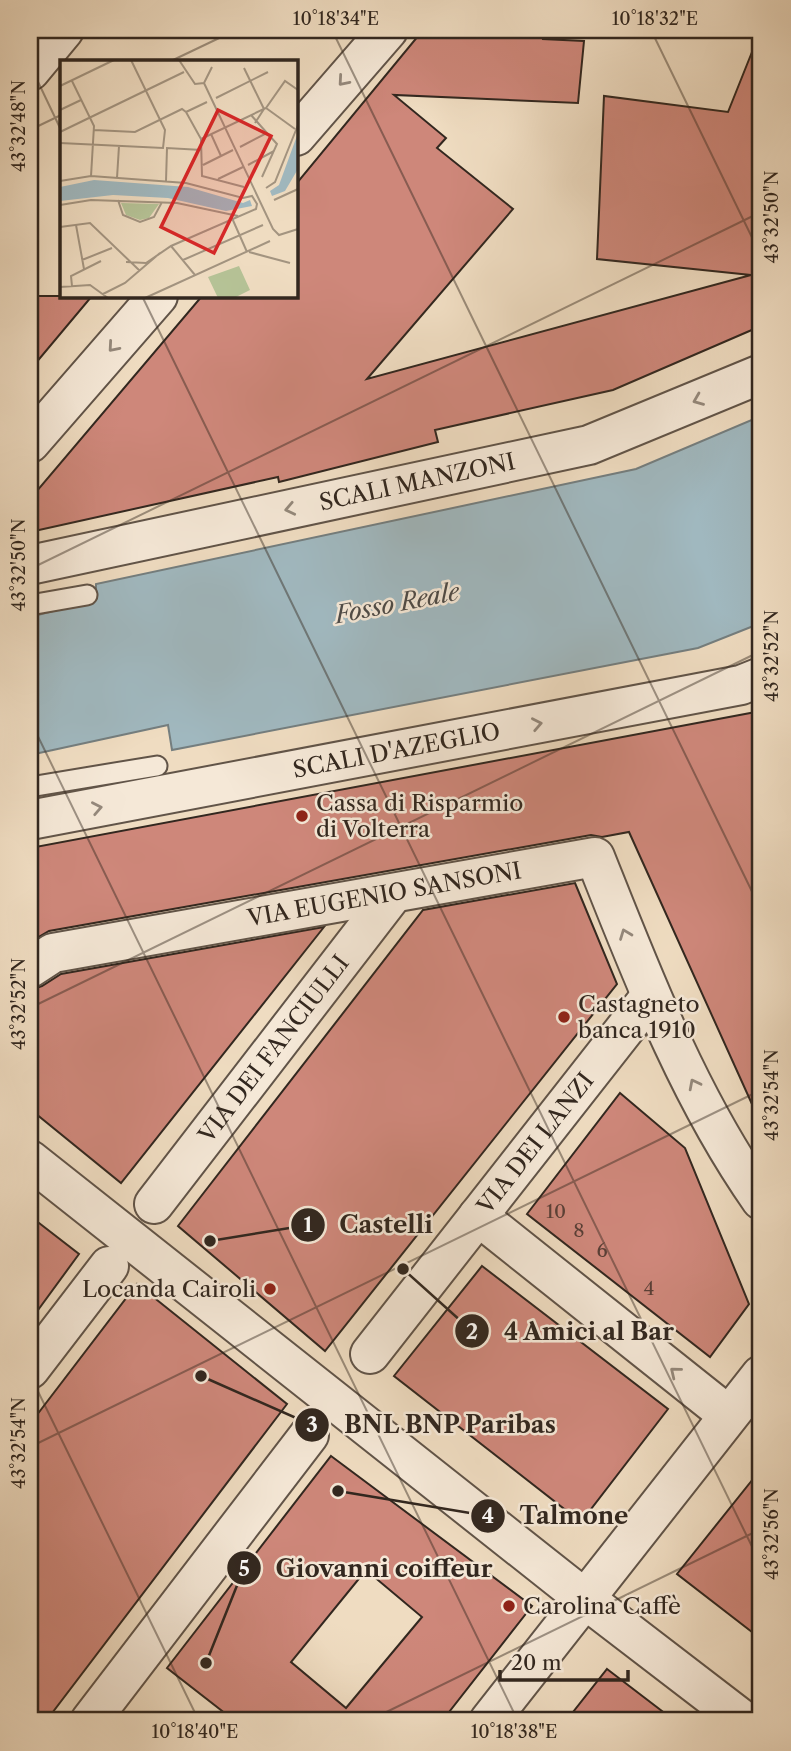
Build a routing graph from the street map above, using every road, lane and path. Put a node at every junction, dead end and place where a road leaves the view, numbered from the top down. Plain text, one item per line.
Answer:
1 (64, 30) edge
2 (388, 30) edge
3 (30, 71) edge
4 (298, 134) edge
5 (156, 298) edge
6 (761, 374) edge
7 (30, 443) edge
8 (41, 560) edge
9 (87, 595) dead end
10 (30, 605) edge
11 (761, 677) edge
12 (157, 766) dead end
13 (30, 787) edge
14 (30, 821) edge
15 (393, 894) junction
16 (30, 968) edge
17 (650, 997) junction
18 (742, 1158) edge
19 (30, 1160) edge
20 (761, 1200) edge
21 (154, 1204) dead end
22 (478, 1216) junction
23 (108, 1266) dead end
24 (370, 1354) dead end
25 (30, 1369) edge
26 (761, 1375) edge
27 (728, 1415) junction
28 (309, 1436) dead end
29 (585, 1599) junction
30 (90, 1721) edge
31 (489, 1721) edge
32 (744, 1721) edge

1 - 3 street
2 -> 4 street
5 -> 7 street
6 -> 8 street, SCALI MANZONI
9 - 10 lane
14 -> 11 street, SCALI D'AZEGLIO
12 - 13 lane
15 - 16 street, VIA EUGENIO SANSONI
17 -> 15 street, VIA EUGENIO SANSONI
15 - 21 street, VIA DEI FANCIULLI
18 -> 17 street
17 - 22 street, VIA DEI LANZI
18 - 20 street
19 - 29 street
22 - 24 street, VIA DEI LANZI
27 -> 22 street
23 - 25 street
26 - 27 street
27 - 29 street
28 - 30 street
29 - 31 street
29 - 32 street

